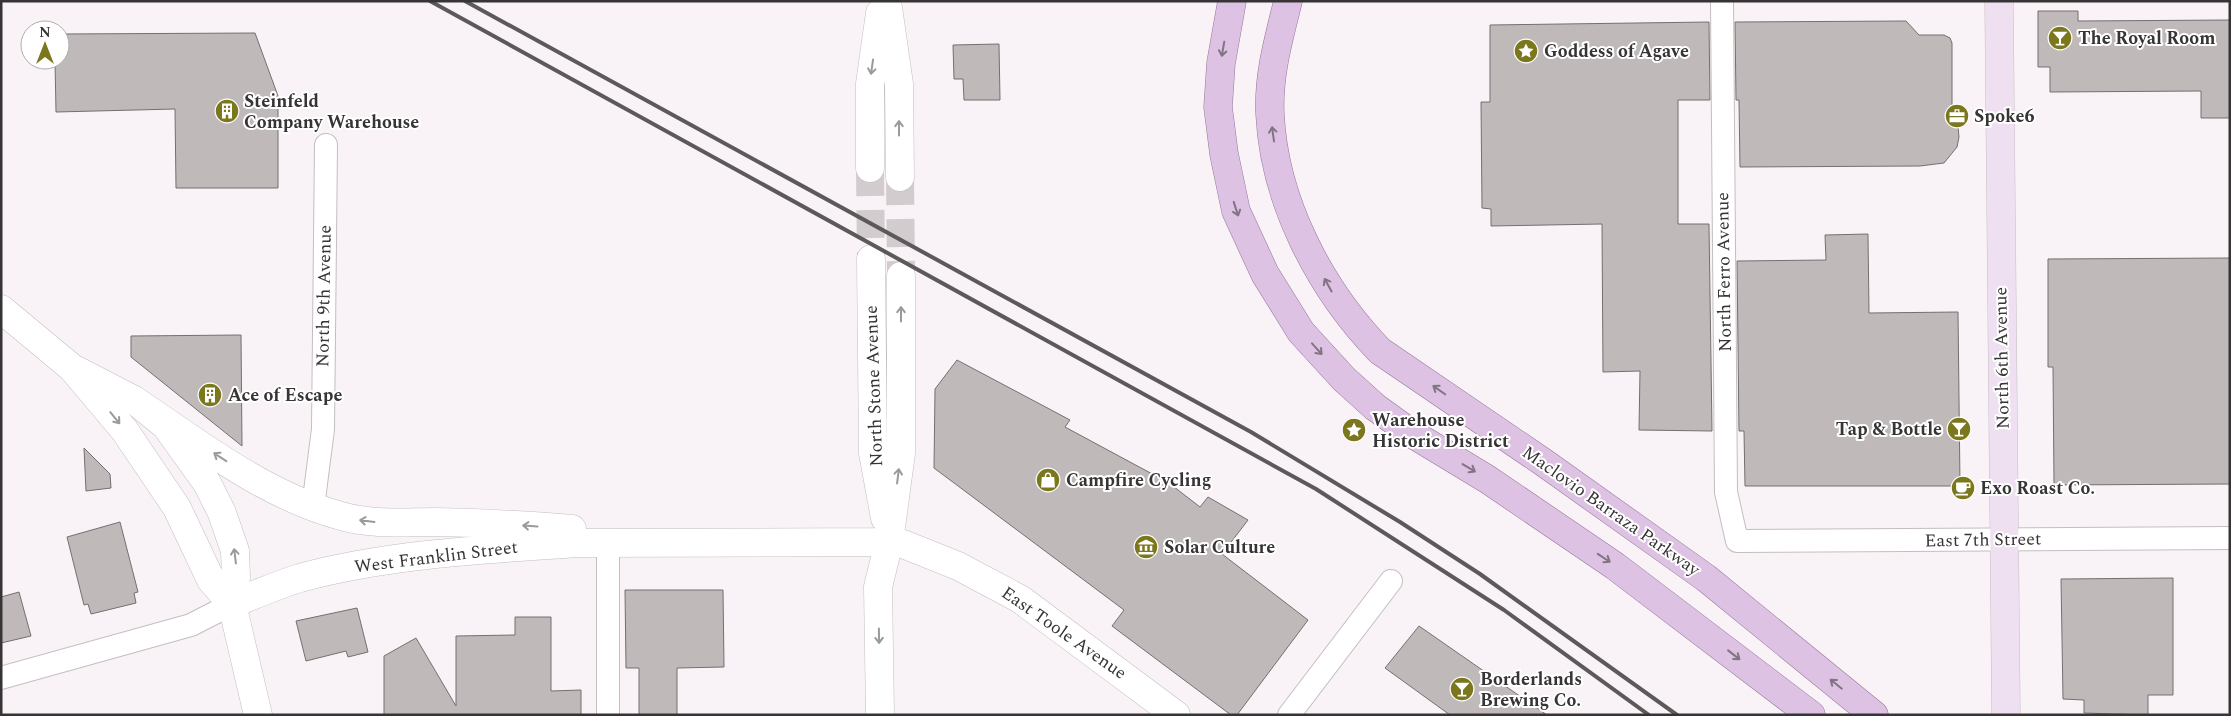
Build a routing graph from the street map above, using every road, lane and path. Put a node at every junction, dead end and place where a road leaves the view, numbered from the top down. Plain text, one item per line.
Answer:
1 (881, 1) edge
2 (887, 1) edge
3 (1232, 1) edge
4 (1288, 1) edge
5 (1722, 1) edge
6 (1999, 1) edge
7 (326, 145) dead end
8 (870, 168) tunnel mouth
9 (900, 177) tunnel mouth
10 (871, 259) tunnel mouth
11 (901, 276) tunnel mouth
12 (1, 309) edge
13 (72, 368) junction
14 (134, 400) junction
15 (313, 507) junction
16 (2230, 538) edge
17 (2006, 540) junction
18 (1737, 541) joint
19 (700, 542) junction
20 (889, 542) junction
21 (608, 543) junction
22 (1392, 581) dead end
23 (232, 604) junction
24 (1, 678) edge
25 (258, 715) edge
26 (608, 715) edge
27 (880, 715) edge
28 (1176, 715) edge
29 (1289, 715) edge
30 (1811, 715) edge
31 (1874, 715) edge
32 (2006, 715) edge

1 -> 8 street
9 -> 2 street
3 -> 30 main road
31 -> 4 main road, Maclovio Barraza Parkway
5 - 18 street, North Ferro Avenue
6 - 17 main road, North 6th Avenue
7 - 15 street, North 9th Avenue
10 - 20 street, North Stone Avenue
20 -> 11 street, North Stone Avenue
12 - 13 street
13 - 14 street
13 -> 23 street
15 -> 14 street
23 -> 14 street
19 -> 15 street
16 - 17 street, East 7th Street
17 - 18 street, East 7th Street
17 - 32 main road, North 6th Avenue
19 - 20 street, West Franklin Street
19 - 21 street, West Franklin Street
20 -> 27 street, North Stone Avenue
20 - 28 street, East Toole Avenue
21 - 23 street, West Franklin Street
21 - 26 street
22 - 29 street
23 - 24 street, West Franklin Street
23 - 25 street

